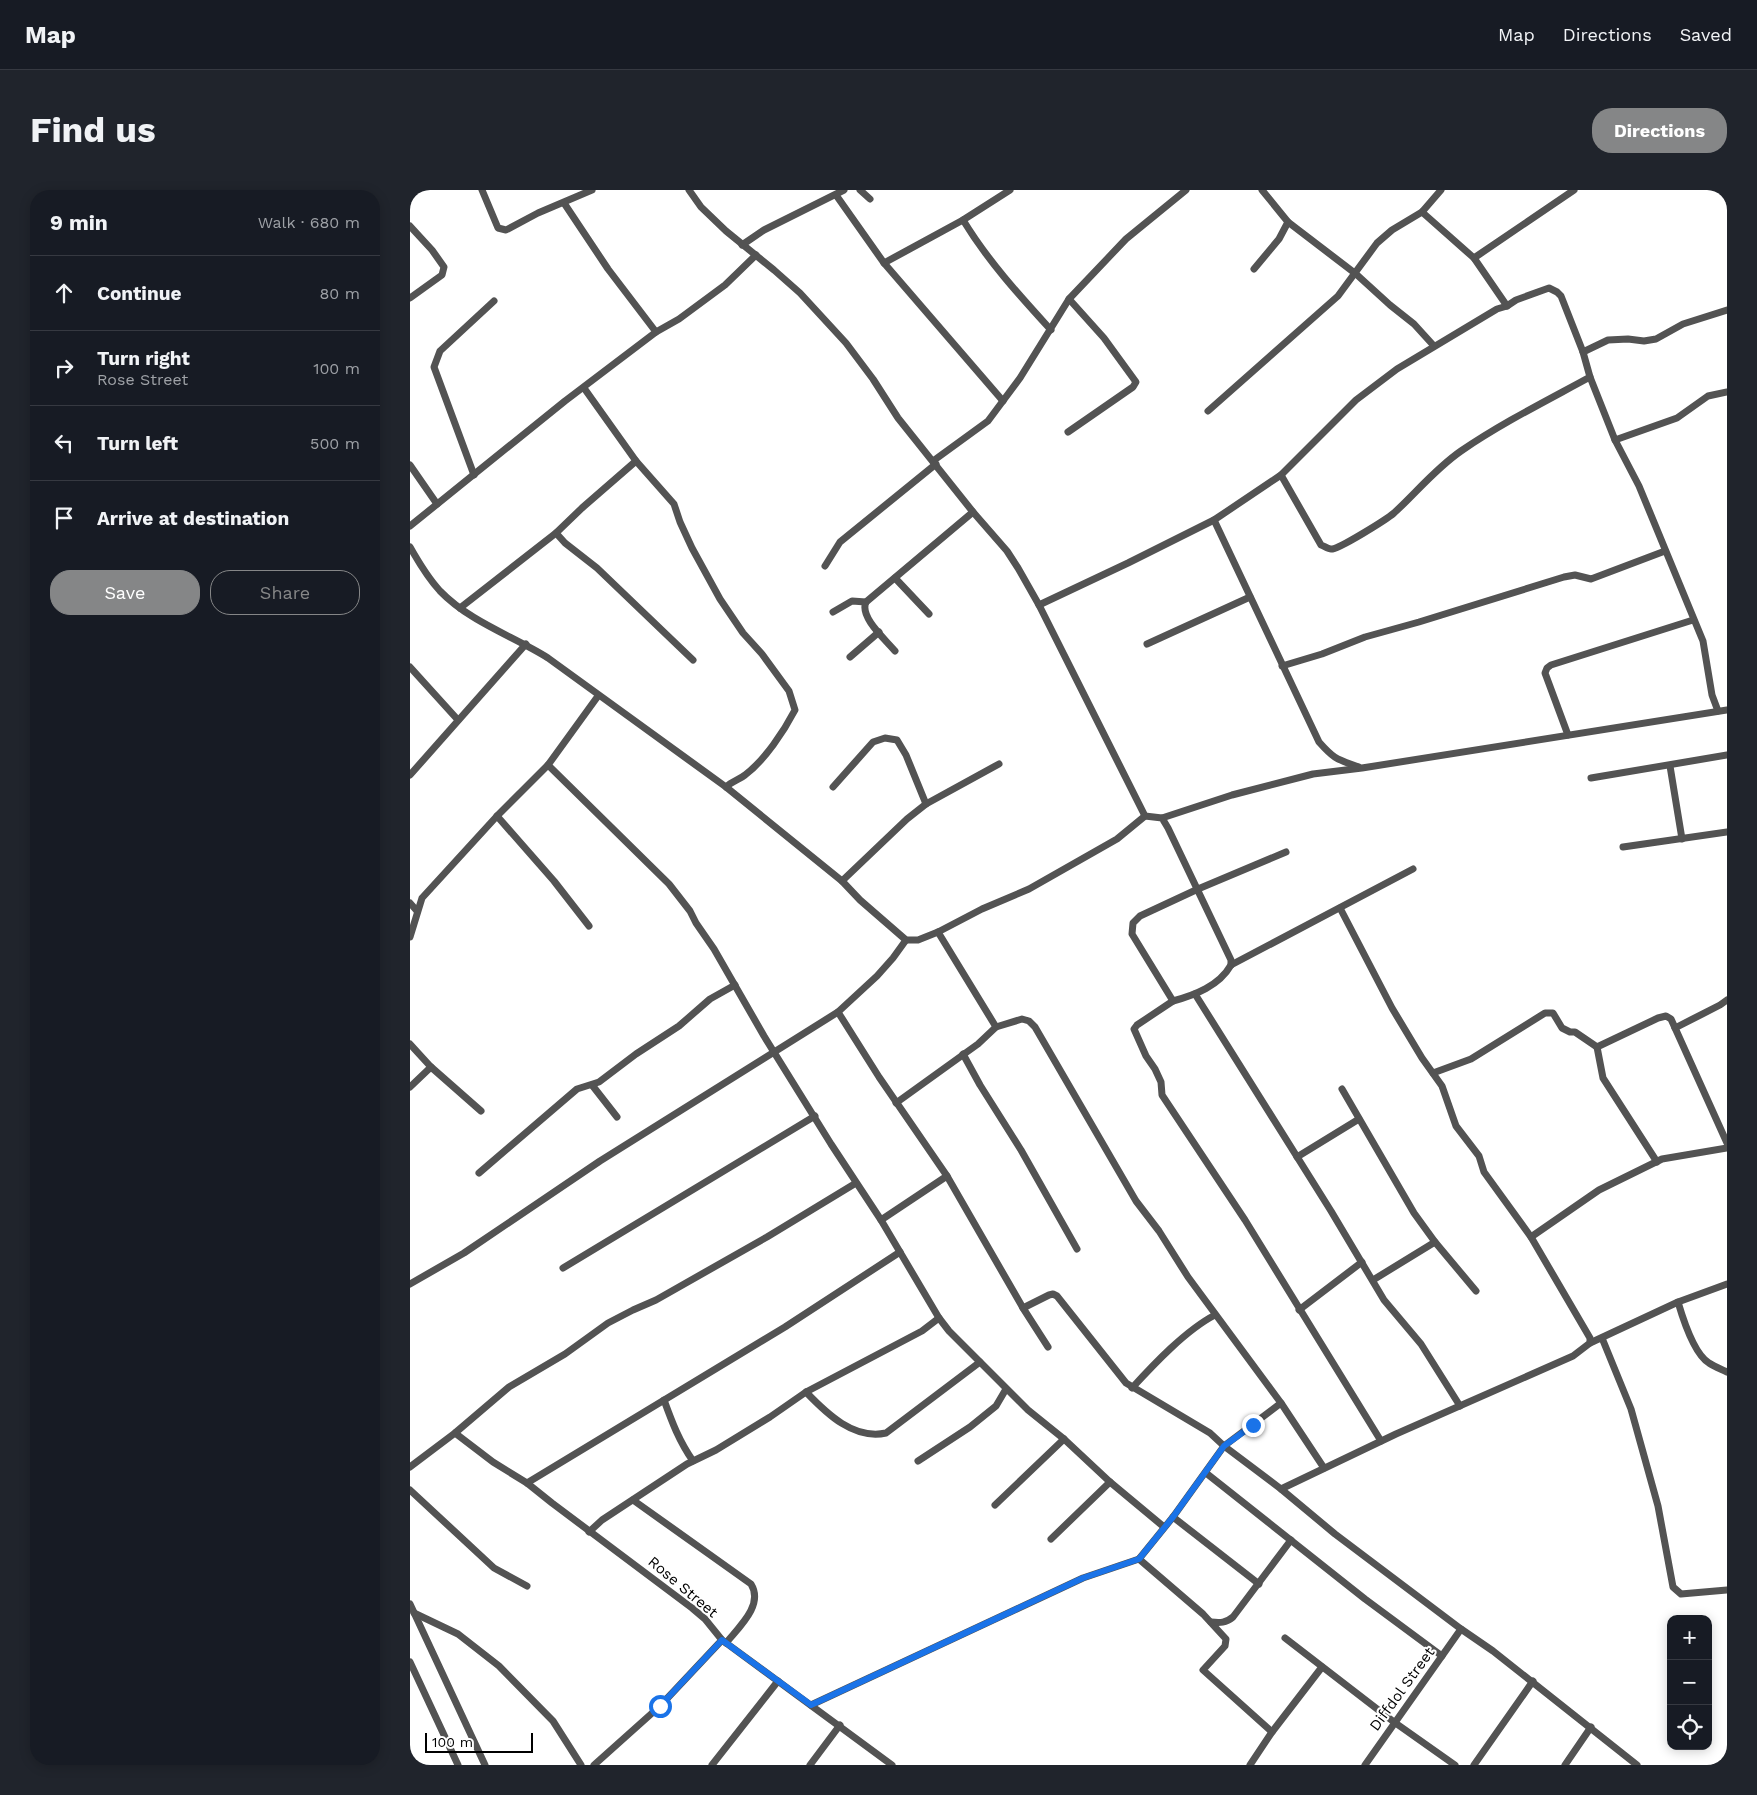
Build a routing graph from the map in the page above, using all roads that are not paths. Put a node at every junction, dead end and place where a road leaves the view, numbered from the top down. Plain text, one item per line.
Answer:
1 (482, 190) edge
2 (592, 190) edge
3 (689, 190) edge
4 (844, 190) edge
5 (860, 190) edge
6 (1010, 190) edge
7 (1186, 190) edge
8 (1262, 190) edge
9 (1441, 190) edge
10 (1574, 190) edge
11 (836, 194) junction
12 (870, 199) dead end
13 (564, 203) junction
14 (1422, 212) junction
15 (963, 220) junction
16 (1288, 222) junction
17 (410, 226) edge
18 (742, 245) junction
19 (756, 255) junction
20 (1474, 258) junction
21 (884, 263) junction
22 (1254, 269) dead end
23 (1356, 274) junction
24 (410, 298) edge
25 (1069, 299) junction
26 (494, 301) dead end
27 (1507, 306) junction
28 (1727, 310) edge
29 (1051, 330) junction
30 (656, 332) junction
31 (1434, 346) junction
32 (1583, 352) junction
33 (1590, 377) junction
34 (584, 388) junction
35 (1727, 392) edge
36 (1003, 401) junction
37 (1208, 412) dead end
38 (1068, 432) dead end
39 (1615, 440) junction
40 (636, 461) junction
41 (934, 463) junction
42 (410, 465) edge
43 (474, 475) junction
44 (1281, 475) junction
45 (437, 504) junction
46 (973, 512) junction
47 (1214, 520) junction
48 (410, 526) edge
49 (556, 533) junction
50 (410, 547) edge
51 (1665, 551) junction
52 (825, 566) dead end
53 (895, 578) junction
54 (1250, 598) junction
55 (866, 602) junction
56 (1039, 605) junction
57 (460, 608) junction
58 (833, 612) dead end
59 (929, 614) dead end
60 (1693, 620) junction
61 (879, 632) junction
62 (526, 644) junction
63 (1147, 644) dead end
64 (895, 651) dead end
65 (850, 657) dead end
66 (693, 660) dead end
67 (1282, 666) junction
68 (410, 667) edge
69 (598, 696) junction
70 (1727, 710) edge
71 (1718, 711) junction
72 (458, 720) junction
73 (1568, 735) junction
74 (1727, 755) edge
75 (999, 764) dead end
76 (548, 765) junction
77 (1670, 766) junction
78 (1362, 768) junction
79 (410, 774) edge
80 (1591, 778) dead end
81 (726, 787) junction
82 (833, 787) dead end
83 (926, 804) junction
84 (497, 816) junction
85 (1145, 816) junction
86 (1162, 818) junction
87 (1727, 832) edge
88 (1682, 839) junction
89 (1622, 847) dead end
90 (1286, 852) dead end
91 (1412, 869) dead end
92 (842, 881) junction
93 (1198, 889) junction
94 (410, 903) edge
95 (1340, 908) junction
96 (417, 911) junction
97 (590, 926) dead end
98 (938, 932) junction
99 (410, 937) edge
100 (906, 940) junction
101 (1231, 966) junction
102 (735, 985) junction
103 (1195, 994) junction
104 (1727, 1000) edge
105 (1173, 1002) junction
106 (838, 1012) junction
107 (996, 1027) junction
108 (1675, 1028) junction
109 (410, 1044) edge
110 (1597, 1047) junction
111 (774, 1051) junction
112 (963, 1054) junction
113 (431, 1067) junction
114 (1433, 1074) junction
115 (592, 1085) junction
116 (410, 1087) edge
117 (1342, 1089) dead end
118 (896, 1103) junction
119 (481, 1111) dead end
120 (815, 1116) junction
121 (617, 1117) dead end
122 (1359, 1119) junction
123 (1727, 1144) edge
124 (1727, 1148) edge
125 (1296, 1156) junction
126 (1657, 1162) junction
127 (479, 1173) dead end
128 (948, 1176) junction
129 (856, 1183) junction
130 (881, 1220) junction
131 (1531, 1237) junction
132 (1435, 1242) junction
133 (1077, 1249) dead end
134 (900, 1252) junction
135 (1362, 1262) junction
136 (563, 1268) dead end
137 (1373, 1280) junction
138 (410, 1284) edge
139 (1727, 1284) edge
140 (1476, 1291) dead end
141 (1678, 1302) junction
142 (1023, 1308) junction
143 (1299, 1310) junction
144 (1215, 1315) junction
145 (939, 1318) junction
146 (1602, 1338) junction
147 (1590, 1344) junction
148 (1048, 1347) dead end
149 (980, 1362) junction
150 (1727, 1372) edge
151 (1132, 1388) junction
152 (1006, 1389) junction
153 (806, 1392) junction
154 (664, 1400) junction
155 (1281, 1404) junction
156 (1460, 1406) junction
157 (455, 1433) junction
158 (1064, 1439) junction
159 (1381, 1442) junction
160 (1224, 1446) junction
161 (692, 1461) junction
162 (918, 1461) dead end
163 (410, 1467) edge
164 (1324, 1468) junction
165 (1206, 1474) junction
166 (1110, 1482) junction
167 (527, 1483) junction
168 (1281, 1489) junction
169 (410, 1490) edge
170 (633, 1500) junction
171 (995, 1505) dead end
172 (1173, 1517) junction
173 (1164, 1528) junction
174 (590, 1532) junction
175 (1051, 1539) dead end
176 (1291, 1540) junction
177 (1139, 1559) junction
178 (1258, 1584) junction
179 (527, 1586) dead end
180 (1727, 1590) edge
181 (410, 1604) edge
182 (414, 1614) junction
183 (1211, 1622) junction
184 (1461, 1629) junction
185 (1285, 1638) dead end
186 (724, 1641) junction
187 (1442, 1656) junction
188 (410, 1662) edge
189 (1322, 1667) junction
190 (778, 1681) junction
191 (1533, 1681) junction
192 (811, 1705) junction
193 (1394, 1722) junction
194 (840, 1726) junction
195 (1591, 1727) junction
196 (1272, 1732) junction
197 (458, 1765) edge
198 (485, 1765) edge
199 (581, 1765) edge
200 (594, 1765) edge
201 (712, 1765) edge
202 (810, 1765) edge
203 (892, 1765) edge
204 (1250, 1765) edge
205 (1365, 1765) edge
206 (1455, 1765) edge
207 (1474, 1765) edge
208 (1565, 1765) edge
209 (1637, 1765) edge

1 - 13 street
2 - 13 street
3 - 18 street
4 - 11 street
5 - 12 street
6 - 15 street
7 - 25 street
8 - 16 street
9 - 14 street
10 - 20 street
11 - 18 street
11 - 21 street
13 - 30 street
14 - 20 street
14 - 23 street
15 - 21 street
15 - 29 street
16 - 22 street
16 - 23 street
17 - 24 street
18 - 19 street
19 - 30 street
19 - 41 street
20 - 27 street
21 - 36 street
23 - 31 street
23 - 37 street
25 - 29 street
25 - 38 street
26 - 43 street
27 - 31 street
27 - 32 street
28 - 32 street
29 - 36 street
30 - 34 street
31 - 44 street
32 - 33 street
33 - 39 street
33 - 44 street
34 - 40 street
34 - 43 street
35 - 39 street
36 - 41 street
39 - 51 street
40 - 49 street
40 - 81 street
41 - 46 street
41 - 52 street
42 - 45 street
43 - 45 street
44 - 47 street
45 - 48 street
46 - 53 street
46 - 56 street
47 - 54 street
47 - 56 street
49 - 57 street
49 - 66 street
50 - 57 street
51 - 60 street
51 - 67 street
53 - 55 street
53 - 59 street
54 - 63 street
54 - 67 street
55 - 58 street
55 - 61 street
56 - 85 street
57 - 62 street
60 - 71 street
60 - 73 street
61 - 64 street
61 - 65 street
62 - 69 street
62 - 72 street
67 - 78 street
68 - 72 street
69 - 76 street
69 - 81 street
70 - 71 street
71 - 73 street
72 - 79 street
73 - 78 street
74 - 77 street
75 - 83 street
76 - 84 street
76 - 102 street
77 - 80 street
77 - 88 street
78 - 86 street
81 - 92 street
82 - 83 street
83 - 92 street
84 - 96 street
84 - 97 street
85 - 86 street
85 - 98 street
86 - 93 street
87 - 88 street
88 - 89 street
90 - 93 street
91 - 95 street
92 - 100 street
93 - 101 street
93 - 105 street
94 - 96 street
95 - 101 street
95 - 114 street
96 - 99 street
98 - 100 street
98 - 107 street
100 - 106 street
101 - 103 street
102 - 111 street
102 - 115 street
103 - 105 street
103 - 125 street
104 - 108 street
105 - 143 street
106 - 111 street
106 - 118 street
107 - 112 street
107 - 144 street
108 - 110 street
108 - 123 street
109 - 113 street
110 - 114 street
110 - 126 street
111 - 120 street
111 - 138 street
112 - 118 street
112 - 133 street
113 - 116 street
113 - 119 street
114 - 131 street
115 - 121 street
115 - 127 street
117 - 122 street
118 - 128 street
120 - 129 street
120 - 136 street
122 - 125 street
122 - 132 street
124 - 126 street
125 - 135 street
126 - 131 street
128 - 130 street
128 - 142 street
129 - 130 street
129 - 157 street
130 - 134 street
131 - 147 street
132 - 137 street
132 - 140 street
134 - 145 street
134 - 154 street
135 - 137 street
135 - 143 street
137 - 156 street
139 - 141 street
141 - 146 street
141 - 150 street
142 - 148 street
142 - 151 street
143 - 159 street
144 - 151 street
144 - 155 street
145 - 149 street
145 - 153 street
146 - 147 street
146 - 180 street
147 - 156 street
149 - 152 street
149 - 153 street
151 - 160 street
152 - 158 street
152 - 162 street
153 - 161 street
154 - 161 street
154 - 167 street
155 - 160 street
155 - 164 street
156 - 159 street
157 - 163 street
157 - 167 street, Rose Street
158 - 166 street
158 - 171 street
159 - 164 street
160 - 165 street
160 - 168 street
161 - 170 street
164 - 168 street
165 - 172 street
165 - 176 street
166 - 173 street
166 - 175 street
167 - 174 street, Rose Street
168 - 184 street
169 - 179 street
170 - 174 street
170 - 186 street
172 - 173 street
172 - 178 street
173 - 177 street
174 - 186 street, Rose Street
176 - 178 street
176 - 187 street
177 - 183 street
177 - 192 street
178 - 183 street
181 - 182 street
182 - 198 street
182 - 199 street
183 - 196 street
184 - 187 street, Diffdol Street
184 - 191 street
185 - 189 street
186 - 190 street, Rose Street
186 - 200 street
187 - 193 street, Diffdol Street
188 - 197 street
189 - 193 street
189 - 196 street
190 - 192 street, Rose Street
190 - 201 street
191 - 195 street
191 - 207 street
192 - 194 street, Rose Street
193 - 205 street, Diffdol Street
193 - 206 street
194 - 202 street
194 - 203 street, Rose Street
195 - 208 street
195 - 209 street
196 - 204 street

